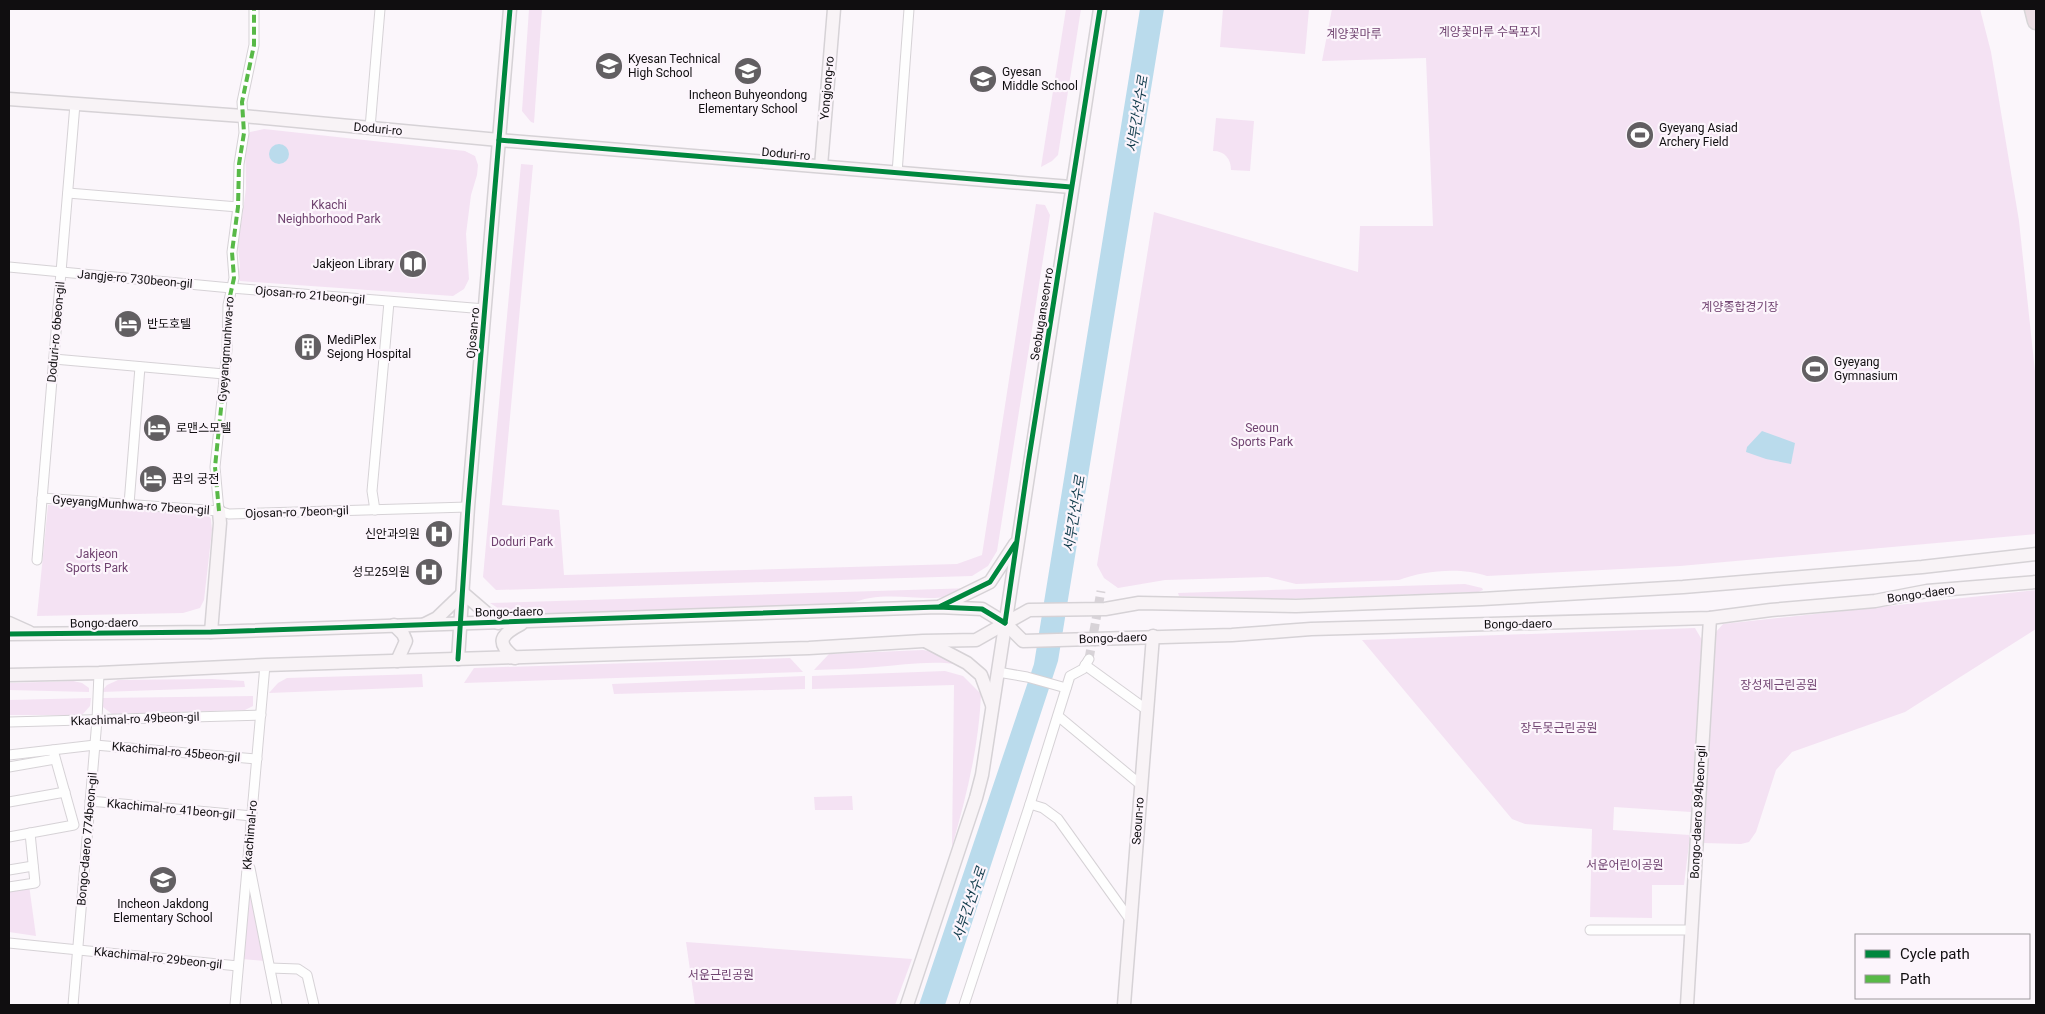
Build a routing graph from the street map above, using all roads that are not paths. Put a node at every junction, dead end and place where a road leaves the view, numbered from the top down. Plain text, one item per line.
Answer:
1 (254, 9) edge
2 (380, 9) edge
3 (510, 9) edge
4 (834, 9) edge
5 (909, 9) edge
6 (1100, 9) edge
7 (2033, 9) edge
8 (2036, 21) edge
9 (9, 99) edge
10 (75, 104) junction
11 (243, 116) junction
12 (370, 128) junction
13 (499, 140) junction
14 (821, 166) junction
15 (897, 173) junction
16 (1071, 187) junction
17 (68, 193) junction
18 (238, 207) junction
19 (9, 267) edge
20 (61, 272) junction
21 (231, 288) junction
22 (389, 302) junction
23 (485, 309) junction
24 (54, 359) junction
25 (140, 367) junction
26 (224, 374) junction
27 (42, 498) junction
28 (129, 504) junction
29 (468, 507) junction
30 (374, 510) junction
31 (219, 511) junction
32 (1018, 538) junction
33 (2036, 554) edge
34 (37, 560) dead end
35 (2036, 582) edge
36 (463, 593) junction
37 (938, 607) junction
38 (1710, 618) junction
39 (498, 622) junction
40 (523, 622) junction
41 (1005, 622) junction
42 (9, 623) edge
43 (461, 623) junction
44 (426, 624) junction
45 (394, 625) junction
46 (211, 632) junction
47 (9, 634) edge
48 (36, 634) junction
49 (1152, 636) junction
50 (923, 640) junction
51 (515, 658) junction
52 (458, 659) junction
53 (397, 661) junction
54 (265, 665) junction
55 (998, 672) junction
56 (9, 674) edge
57 (99, 674) junction
58 (1063, 687) junction
59 (993, 707) junction
60 (1147, 710) junction
61 (261, 716) junction
62 (1058, 716) junction
63 (97, 720) junction
64 (9, 722) edge
65 (95, 745) junction
66 (54, 754) junction
67 (9, 755) edge
68 (257, 759) junction
69 (9, 767) edge
70 (1141, 784) junction
71 (65, 792) junction
72 (90, 801) junction
73 (9, 802) edge
74 (1030, 804) junction
75 (252, 816) junction
76 (30, 833) junction
77 (9, 837) edge
78 (248, 859) junction
79 (33, 866) junction
80 (9, 870) edge
81 (9, 887) edge
82 (1131, 921) junction
83 (1590, 930) dead end
84 (1691, 930) junction
85 (9, 943) edge
86 (78, 950) junction
87 (238, 966) junction
88 (270, 968) junction
89 (73, 1005) edge
90 (235, 1005) edge
91 (277, 1005) edge
92 (314, 1005) edge
93 (907, 1005) edge
94 (964, 1005) edge
95 (1124, 1005) edge
96 (1687, 1005) edge

1 - 11 street, Gyeyangmunhwa-ro
2 - 12 street
3 - 13 main road, Ojosan-ro
4 - 14 main road, Yongjong-ro
5 - 15 street
6 - 16 main road, Seobuganseon-ro
7 - 8 highway
9 - 10 main road, Doduri-ro
10 - 11 main road, Doduri-ro
10 - 17 street, Doduri-ro 6beon-gil
11 - 12 main road, Doduri-ro
11 - 18 street, Gyeyangmunhwa-ro
12 - 13 main road, Doduri-ro
13 - 14 main road, Doduri-ro
13 - 23 main road, Ojosan-ro
14 - 15 main road, Doduri-ro
15 - 16 main road, Doduri-ro
16 - 32 main road, Seobuganseon-ro
17 - 18 street
17 - 20 street, Doduri-ro 6beon-gil
18 - 21 street, Gyeyangmunhwa-ro
19 - 20 street, Jangje-ro 730beon-gil
20 - 21 street, Jangje-ro 730beon-gil
20 - 24 street, Doduri-ro 6beon-gil
21 - 22 street, Ojosan-ro 21beon-gil
21 - 26 street, Gyeyangmunhwa-ro
22 - 23 street, Ojosan-ro 21beon-gil
22 - 30 street
23 - 29 main road, Ojosan-ro
24 - 25 street
24 - 27 street, Doduri-ro 6beon-gil
25 - 26 street
25 - 28 street
26 - 31 street, Gyeyangmunhwa-ro
27 - 28 street, GyeyangMunhwa-ro 7beon-gil
27 - 34 street, Doduri-ro 6beon-gil
28 - 31 street, GyeyangMunhwa-ro 7beon-gil
29 - 30 street, Ojosan-ro 7beon-gil
29 - 36 main road, Ojosan-ro
30 - 31 street, Ojosan-ro 7beon-gil
31 - 46 main road, Gyeyangmunhwa-ro
32 - 37 main road
32 - 41 main road, Seobuganseon-ro
33 - 41 main road, Bongo-daero
35 - 38 main road, Bongo-daero
36 - 39 main road
36 - 43 main road, Ojosan-ro
36 - 44 main road
37 - 40 main road, Bongo-daero
37 - 41 main road, Bongo-daero
38 - 49 main road, Bongo-daero
38 - 84 main road, Bongo-daero 894beon-gil
39 - 40 main road, Bongo-daero
39 - 43 main road, Bongo-daero
40 - 51 main road
41 - 49 main road, Bongo-daero
41 - 50 main road, Bongo-daero
41 - 55 main road, Seobuganseon-ro
42 - 48 main road
43 - 44 main road, Bongo-daero
43 - 52 main road, Ojosan-ro
44 - 45 main road, Bongo-daero
45 - 46 main road, Bongo-daero
45 - 53 main road
46 - 48 main road, Bongo-daero
47 - 48 main road, Bongo-daero
49 - 60 main road, Seoun-ro
50 - 51 main road, Bongo-daero
50 - 59 main road
51 - 52 main road, Bongo-daero
52 - 53 main road, Bongo-daero
53 - 54 main road, Bongo-daero
54 - 57 main road, Bongo-daero
54 - 61 street, Kkachimal-ro
55 - 58 street
55 - 59 main road, Seobuganseon-ro
56 - 57 main road, Bongo-daero
57 - 63 street, Bongo-daero 774beon-gil
58 - 60 street
58 - 62 street
59 - 93 main road, Seobuganseon-ro
60 - 70 main road, Seoun-ro
61 - 63 street, Kkachimal-ro 49beon-gil
61 - 68 street, Kkachimal-ro
62 - 70 street
62 - 74 street
63 - 64 street, Kkachimal-ro 49beon-gil
63 - 65 street, Bongo-daero 774beon-gil
65 - 66 street, Kkachimal-ro 45beon-gil
65 - 68 street, Kkachimal-ro 45beon-gil
65 - 72 street, Bongo-daero 774beon-gil
66 - 67 street
66 - 69 street
66 - 71 street
68 - 75 street, Kkachimal-ro
70 - 82 main road, Seoun-ro
71 - 73 street
71 - 76 street
72 - 75 street, Kkachimal-ro 41beon-gil
72 - 86 street, Bongo-daero 774beon-gil
74 - 82 street
74 - 94 street
75 - 78 street, Kkachimal-ro
76 - 77 street
76 - 79 street
78 - 87 street, Kkachimal-ro
78 - 88 street
79 - 80 street
79 - 81 street
82 - 95 main road, Seoun-ro
83 - 84 street
84 - 96 main road, Bongo-daero 894beon-gil
85 - 86 street, Kkachimal-ro 29beon-gil
86 - 87 street, Kkachimal-ro 29beon-gil
86 - 89 street, Bongo-daero 774beon-gil
87 - 90 street, Kkachimal-ro
88 - 91 street
88 - 92 street

